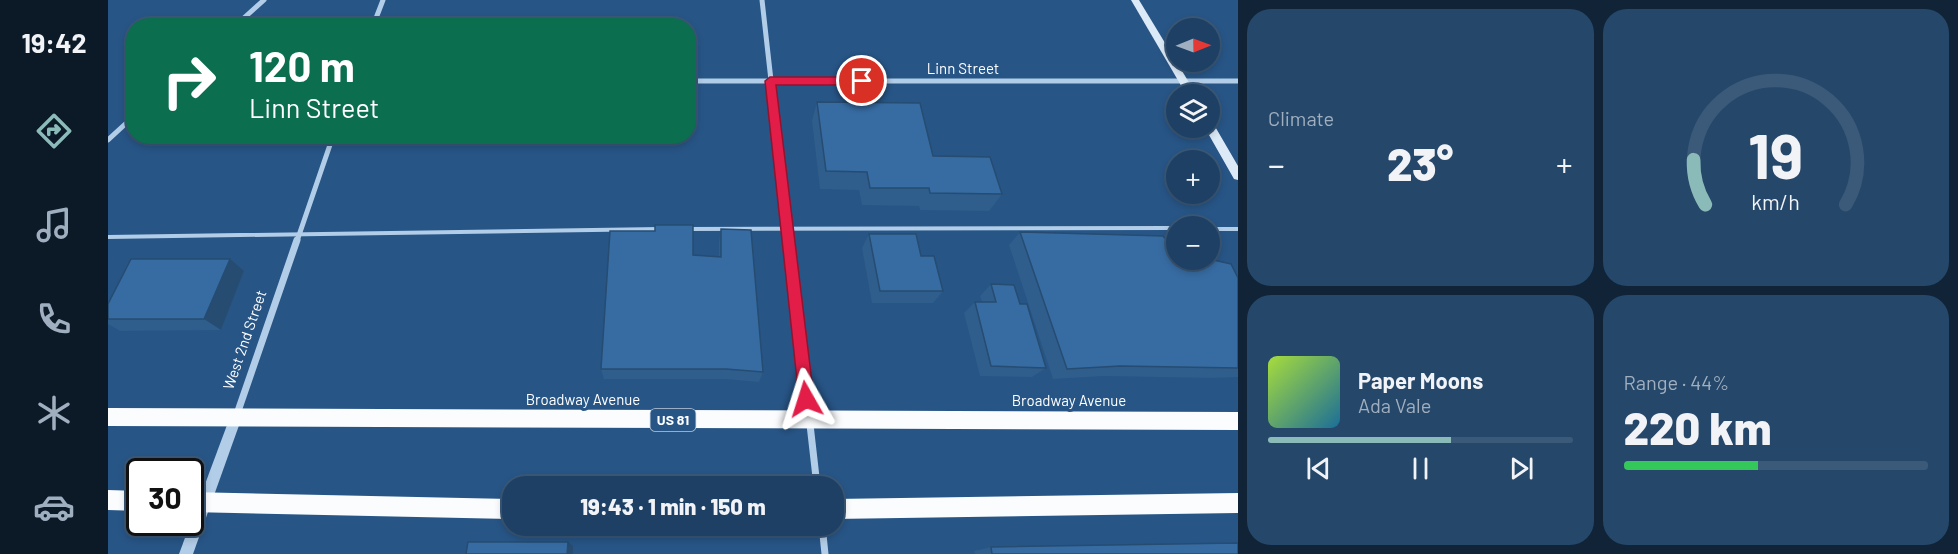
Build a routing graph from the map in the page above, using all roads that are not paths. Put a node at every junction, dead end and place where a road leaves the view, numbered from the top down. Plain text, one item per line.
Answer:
1 (264, 0) edge
2 (383, 0) edge
3 (762, 0) edge
4 (1135, 0) edge
5 (244, 18) edge
6 (376, 18) edge
7 (696, 81) edge
8 (770, 81) junction
9 (1183, 81) junction
10 (1238, 81) edge
11 (1185, 84) edge
12 (126, 123) edge
13 (1216, 138) edge
14 (108, 140) edge
15 (330, 144) edge
16 (1238, 176) edge
17 (788, 227) junction
18 (1166, 228) edge
19 (669, 229) edge
20 (681, 229) edge
21 (1220, 229) edge
22 (1238, 229) edge
23 (299, 235) junction
24 (108, 237) edge
25 (108, 417) edge
26 (236, 417) junction
27 (809, 421) junction
28 (1238, 421) edge
29 (816, 476) edge
30 (204, 489) edge
31 (108, 500) edge
32 (126, 501) edge
33 (204, 502) edge
34 (1238, 503) edge
35 (502, 508) edge
36 (844, 509) edge
37 (190, 536) edge
38 (823, 536) edge
39 (186, 554) edge
40 (825, 554) edge

1 - 5 street
2 - 6 street
3 - 8 street
4 - 9 main road
7 - 8 street, Linn Street
8 - 9 street, Linn Street
8 - 17 street
9 - 10 street, Linn Street
9 - 11 main road
12 - 14 street
13 - 16 main road
15 - 23 street, West 2nd Street
17 - 18 lane
17 - 20 lane
17 - 27 street
19 - 23 lane
21 - 22 lane
23 - 24 lane
23 - 26 street, West 2nd Street
25 - 26 highway, Broadway Avenue / US 81
26 - 27 highway, Broadway Avenue / US 81
26 - 30 street, West 2nd Street
27 - 28 highway, Broadway Avenue / US 81
27 - 29 street
31 - 32 highway
33 - 35 highway
34 - 36 highway
37 - 39 street, West 2nd Street
38 - 40 street

